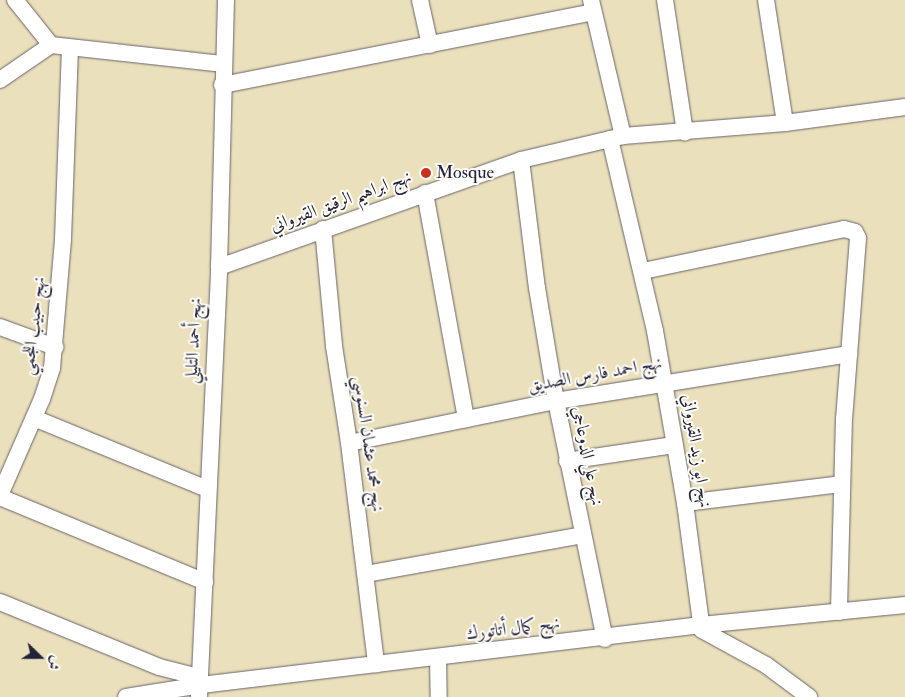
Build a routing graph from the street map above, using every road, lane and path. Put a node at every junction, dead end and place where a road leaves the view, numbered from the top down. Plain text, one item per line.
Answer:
1 (15, 0) edge
2 (226, 0) edge
3 (420, 0) edge
4 (665, 0) edge
5 (766, 0) edge
6 (592, 6) edge
7 (51, 45) junction
8 (430, 45) junction
9 (70, 49) junction
10 (222, 64) junction
11 (0, 80) edge
12 (222, 85) junction
13 (905, 107) edge
14 (785, 123) junction
15 (686, 132) junction
16 (617, 137) junction
17 (521, 160) junction
18 (425, 193) junction
19 (323, 229) junction
20 (219, 268) junction
21 (643, 271) junction
22 (0, 327) edge
23 (55, 347) junction
24 (849, 354) junction
25 (665, 383) junction
26 (556, 401) junction
27 (34, 418) junction
28 (466, 419) junction
29 (349, 443) junction
30 (674, 445) junction
31 (568, 461) junction
32 (841, 484) junction
33 (206, 489) junction
34 (0, 496) edge
35 (685, 503) junction
36 (582, 535) junction
37 (366, 574) junction
38 (205, 582) junction
39 (0, 602) edge
40 (905, 605) edge
41 (839, 612) junction
42 (701, 625) junction
43 (605, 639) junction
44 (438, 658) junction
45 (376, 664) junction
46 (200, 686) edge
47 (126, 697) edge
48 (439, 697) edge
49 (809, 697) edge

1 - 7 street
2 - 10 street, نهج أحمد التليلي
3 - 8 street
4 - 15 street
5 - 14 street
6 - 8 street
6 - 16 street, نهج ابو زيد القيرواني
7 - 9 street
7 - 11 street
8 - 12 street
9 - 10 street
9 - 23 street, نهج حبيب اللجمي
10 - 12 street, نهج أحمد التليلي
12 - 20 street, نهج أحمد التليلي
13 - 14 street, نهج ابراهيم الرقيق القيرواني
14 - 15 street, نهج ابراهيم الرقيق القيرواني
15 - 16 street, نهج ابراهيم الرقيق القيرواني
16 - 17 street, نهج ابراهيم الرقيق القيرواني
16 - 21 street, نهج ابو زيد القيرواني
17 - 18 street, نهج ابراهيم الرقيق القيرواني
17 - 26 street, نهج علي الدوعاجي
18 - 19 street, نهج ابراهيم الرقيق القيرواني
18 - 28 street
19 - 20 street, نهج ابراهيم الرقيق القيرواني
19 - 29 street, نهج محمد عثمان السنوسي
20 - 33 street, نهج أحمد التليلي
21 - 24 street
21 - 25 street, نهج ابو زيد القيرواني
22 - 23 street
23 - 27 street, نهج حبيب اللجمي
24 - 25 street, نهج احمد فارس الصديق
24 - 32 street
25 - 26 street, نهج احمد فارس الصديق
25 - 30 street, نهج ابو زيد القيرواني
26 - 28 street, نهج احمد فارس الصديق
26 - 31 street, نهج علي الدوعاجي
27 - 33 street
27 - 34 street, نهج حبيب اللجمي
28 - 29 street, نهج احمد فارس الصديق
29 - 37 street, نهج محمد عثمان السنوسي
30 - 31 street
30 - 35 street, نهج ابو زيد القيرواني
31 - 36 street, نهج علي الدوعاجي
32 - 35 street
32 - 41 street
33 - 38 street, نهج أحمد التليلي
34 - 38 street
35 - 42 street, نهج ابو زيد القيرواني
36 - 37 street
36 - 43 street, نهج علي الدوعاجي
37 - 45 street, نهج محمد عثمان السنوسي
38 - 46 street, نهج أحمد التليلي
39 - 46 street
40 - 41 street, نهج كمال أتاتورك
41 - 42 street, نهج كمال أتاتورك
42 - 43 street, نهج كمال أتاتورك
42 - 49 street
43 - 44 street, نهج كمال أتاتورك
44 - 45 street, نهج كمال أتاتورك
44 - 48 street
45 - 46 street, نهج كمال أتاتورك
46 - 47 street, نهج كمال أتاتورك

